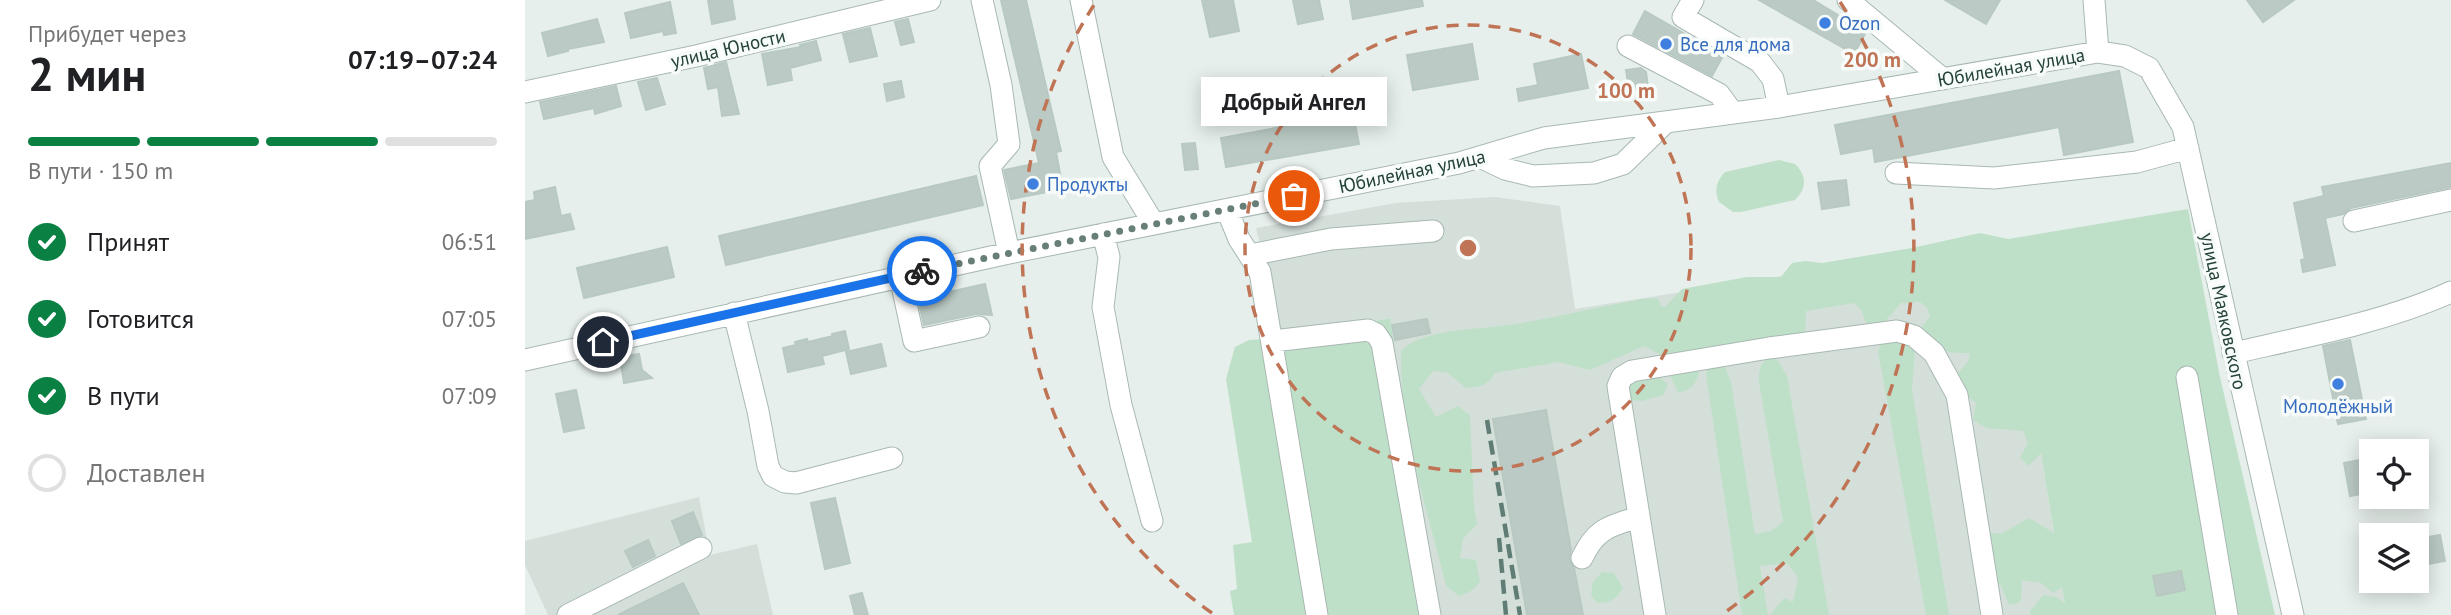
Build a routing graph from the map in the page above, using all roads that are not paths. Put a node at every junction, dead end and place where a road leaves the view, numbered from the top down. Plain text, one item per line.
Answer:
1 (930, 0) edge
2 (982, 0) edge
3 (1081, 0) edge
4 (1693, 0) edge
5 (1848, 0) edge
6 (2094, 0) edge
7 (1628, 46) dead end
8 (2098, 52) junction
9 (1943, 79) junction
10 (525, 92) edge
11 (1779, 107) junction
12 (1733, 113) junction
13 (1666, 122) junction
14 (2187, 148) junction
15 (1480, 157) junction
16 (1896, 173) dead end
17 (2451, 200) edge
18 (1227, 210) junction
19 (2354, 221) dead end
20 (1154, 224) junction
21 (1433, 231) dead end
22 (1103, 234) junction
23 (1009, 253) junction
24 (1250, 255) junction
25 (900, 276) junction
26 (2451, 292) edge
27 (734, 313) junction
28 (979, 327) dead end
29 (1273, 341) junction
30 (2233, 353) junction
31 (525, 360) edge
32 (2187, 377) dead end
33 (892, 458) dead end
34 (1639, 517) junction
35 (1152, 521) dead end
36 (701, 548) dead end
37 (1582, 558) dead end
38 (572, 614) edge
39 (1317, 615) edge
40 (1430, 615) edge
41 (1655, 615) edge
42 (1992, 615) edge
43 (2227, 615) edge
44 (2293, 615) edge

1 - 10 street, улица Юности
2 - 23 street
3 - 20 street
4 - 11 street
5 - 9 street
6 - 8 street
7 - 12 street
8 - 9 street, Юбилейная улица
8 - 14 street, улица Маяковского
9 - 11 street, Юбилейная улица
11 - 12 street, Юбилейная улица
12 - 13 street, Юбилейная улица
13 - 15 street, Юбилейная улица
13 - 15 street
14 - 16 street
14 - 30 street, улица Маяковского
15 - 18 street, Юбилейная улица
17 - 19 street
18 - 20 street, Юбилейная улица
18 - 24 street
20 - 22 street, Юбилейная улица
21 - 24 street
22 - 23 street, Юбилейная улица
22 - 35 street
23 - 25 street, Юбилейная улица
24 - 29 street
25 - 27 street, Юбилейная улица
25 - 28 street
26 - 30 street
27 - 31 street, Юбилейная улица
27 - 33 street
29 - 39 street
29 - 40 street
30 - 44 street, улица Маяковского
32 - 43 street
34 - 37 street
34 - 41 street
34 - 42 street
36 - 38 street

